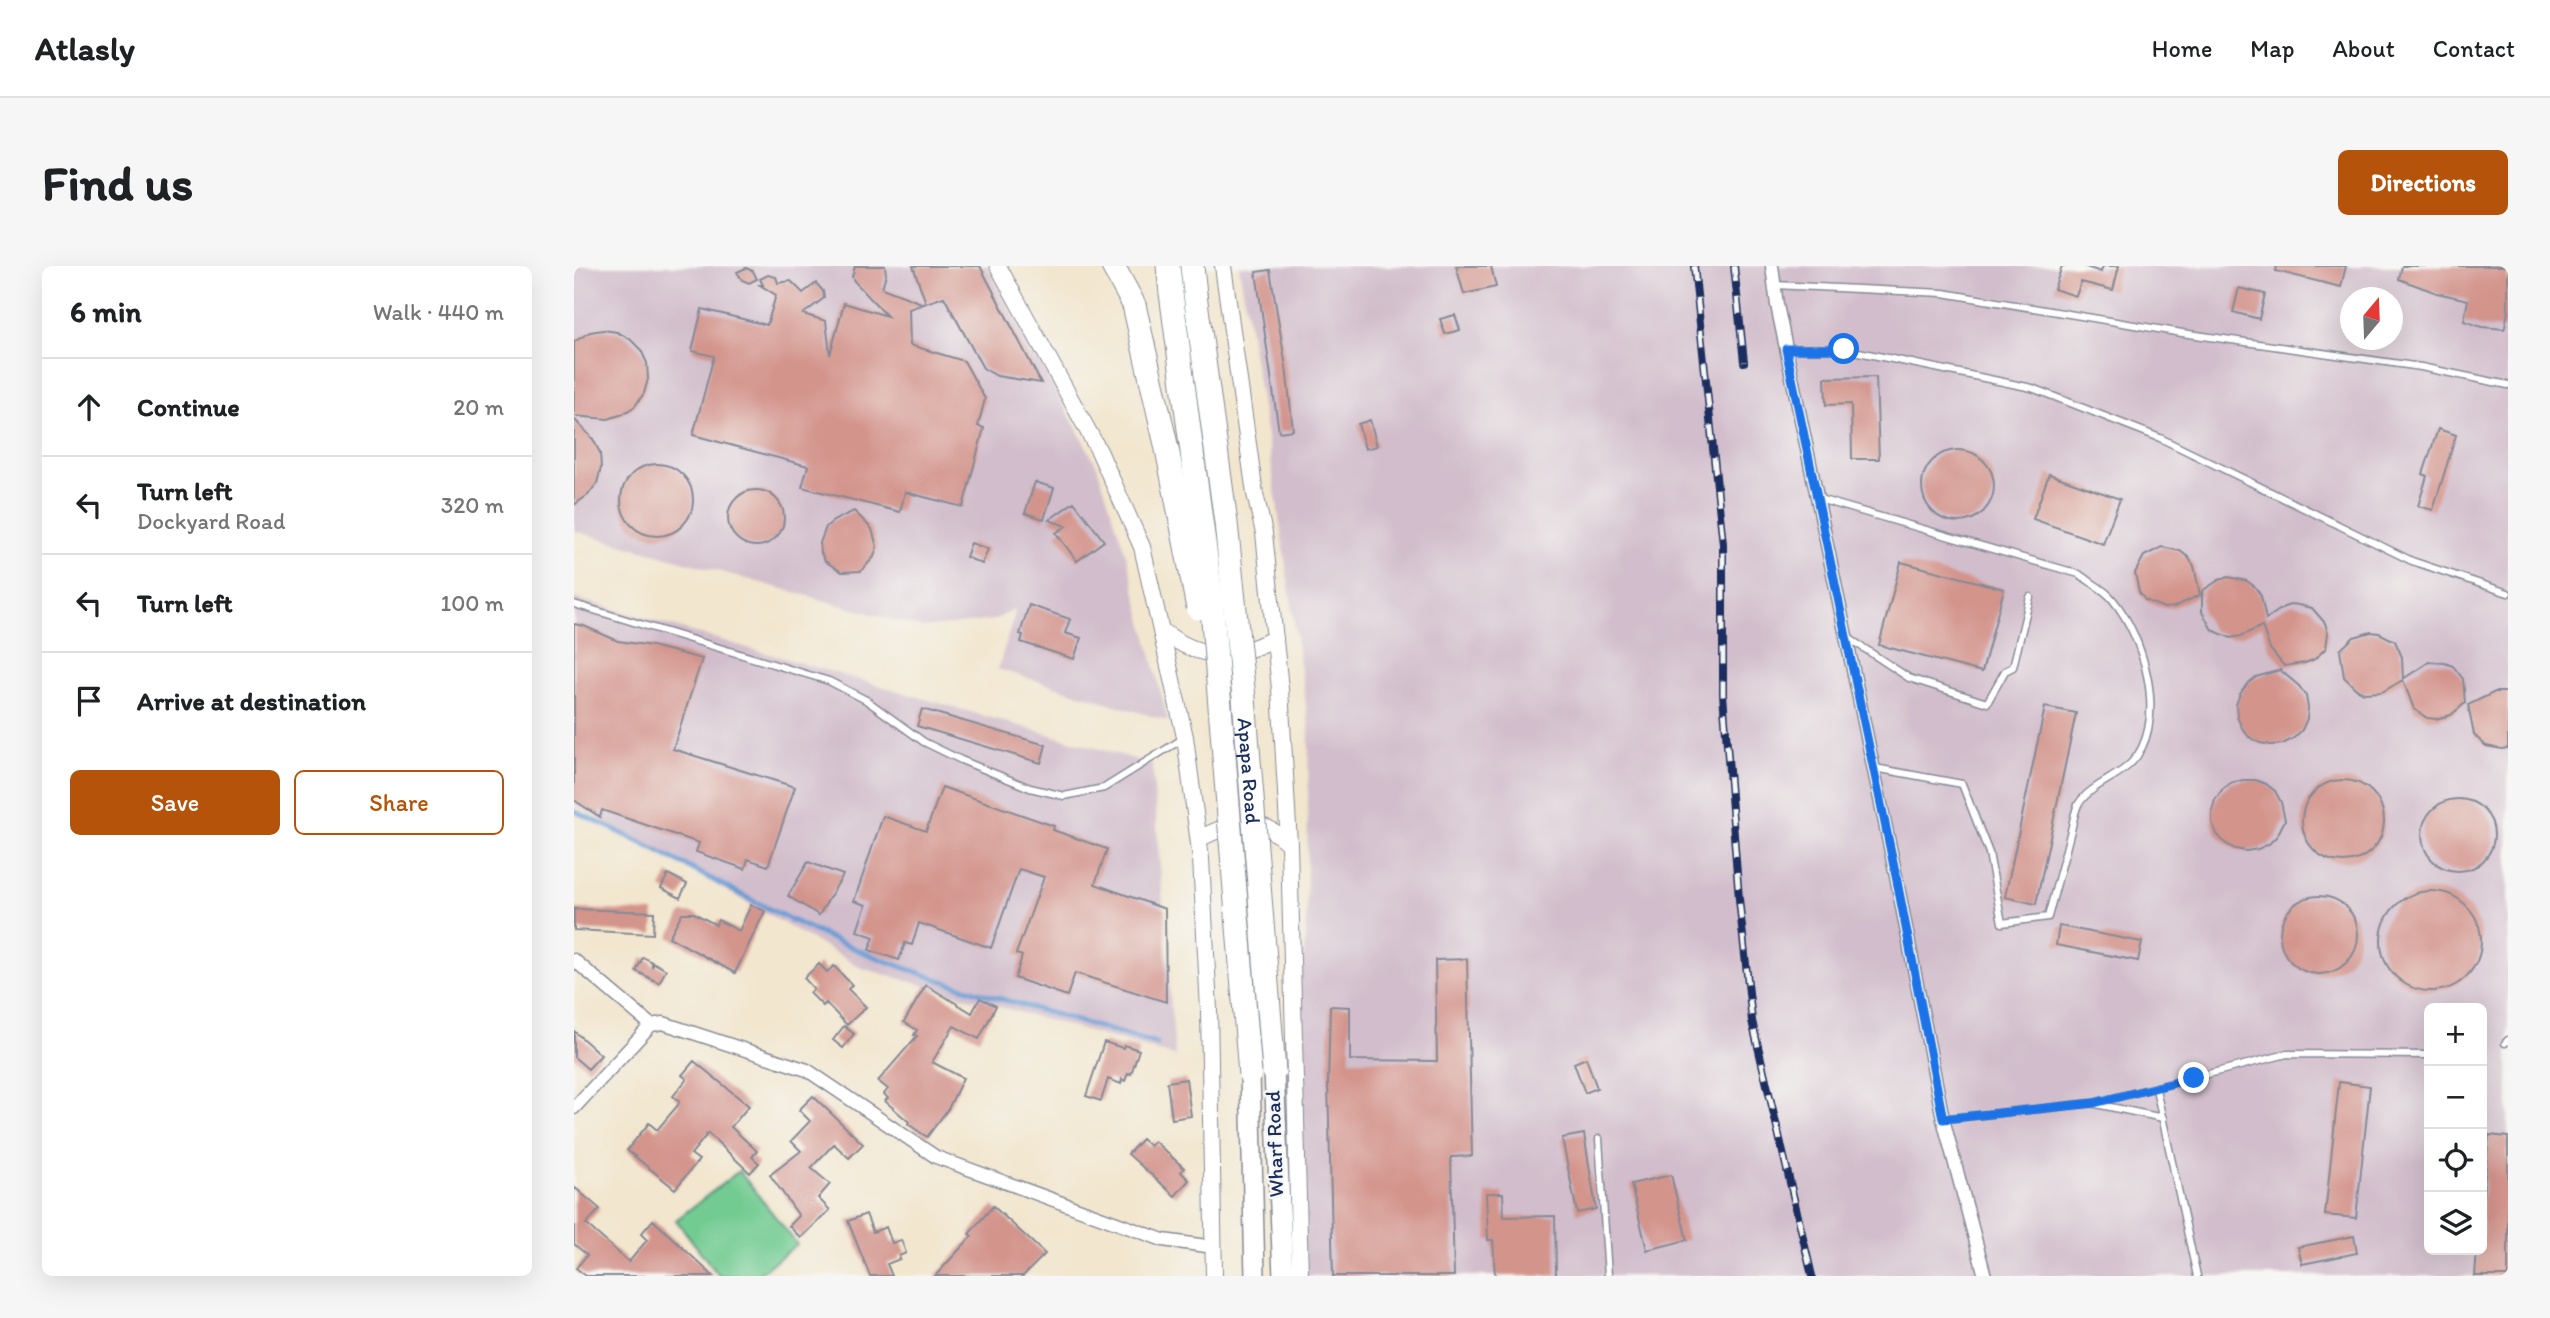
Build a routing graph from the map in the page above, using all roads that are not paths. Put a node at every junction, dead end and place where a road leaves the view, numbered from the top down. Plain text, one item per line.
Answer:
1 (998, 266) edge
2 (1113, 266) edge
3 (1127, 266) edge
4 (1168, 266) edge
5 (1192, 266) edge
6 (1223, 266) edge
7 (1772, 266) edge
8 (1774, 285) junction
9 (1134, 305) junction
10 (1786, 349) junction
11 (2508, 385) edge
12 (1817, 498) junction
13 (2508, 593) edge
14 (2031, 597) dead end
15 (574, 604) edge
16 (1163, 631) junction
17 (1846, 636) junction
18 (1275, 638) junction
19 (1222, 725) junction
20 (1185, 737) junction
21 (1873, 767) junction
22 (1199, 839) junction
23 (1289, 844) junction
24 (574, 960) edge
25 (651, 1025) junction
26 (2424, 1055) edge
27 (1275, 1071) joint
28 (1250, 1074) joint
29 (2156, 1089) junction
30 (2094, 1103) junction
31 (574, 1108) edge
32 (2163, 1118) junction
33 (1943, 1119) junction
34 (1599, 1139) dead end
35 (1214, 1247) junction
36 (1214, 1276) edge
37 (1255, 1276) edge
38 (1283, 1276) edge
39 (1300, 1276) edge
40 (1608, 1276) edge
41 (1985, 1276) edge
42 (2197, 1276) edge

1 - 16 street
2 - 9 highway
3 - 9 highway
4 - 19 highway, Apapa Road, bridge
5 - 27 highway, Apapa Road, bridge
6 - 18 street, Wharf Road
7 - 8 street
8 - 10 street
8 - 11 lane
9 - 19 highway, bridge
10 - 12 street
10 - 13 lane
12 - 17 street
12 - 21 lane
14 - 17 lane
15 - 20 lane
16 - 18 street
16 - 20 street
17 - 21 street
18 - 23 street, Wharf Road
19 - 28 highway, Apapa Road, bridge
20 - 22 street
21 - 33 street
22 - 23 street
22 - 35 street
23 - 39 street, Wharf Road
24 - 25 street
25 - 31 street
25 - 35 street
26 - 29 lane
27 - 38 main road, Apapa Road
28 - 37 main road, Apapa Road
29 - 30 lane
29 - 32 lane
30 - 32 lane
30 - 33 lane
32 - 42 lane
33 - 41 street
34 - 40 lane
35 - 36 street

